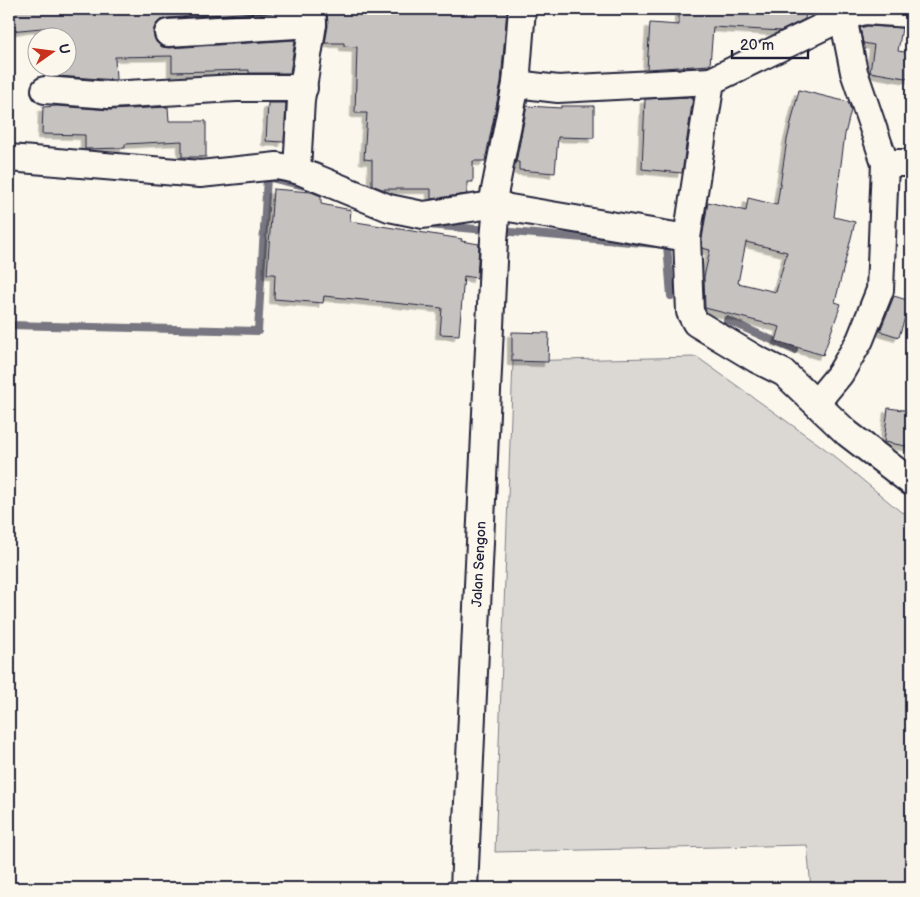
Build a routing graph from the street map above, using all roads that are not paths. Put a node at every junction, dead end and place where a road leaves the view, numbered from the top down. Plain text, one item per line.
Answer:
1 (522, 9) edge
2 (843, 13) edge
3 (911, 14) edge
4 (312, 16) edge
5 (168, 33) dead end
6 (711, 81) junction
7 (516, 84) junction
8 (304, 88) junction
9 (45, 90) dead end
10 (9, 158) edge
11 (885, 163) junction
12 (911, 163) edge
13 (297, 170) junction
14 (496, 217) junction
15 (687, 238) junction
16 (816, 404) junction
17 (911, 482) edge
18 (464, 888) edge

1 - 7 street, Jalan Sengon
2 - 3 street
2 - 6 street
2 - 11 street
4 - 5 street
4 - 8 street
6 - 7 street
6 - 15 street
7 - 14 street, Jalan Sengon
8 - 9 street
8 - 13 street
10 - 13 street
11 - 12 street
11 - 16 street
13 - 14 street
14 - 15 street
14 - 18 street, Jalan Sengon
15 - 16 street
16 - 17 street

